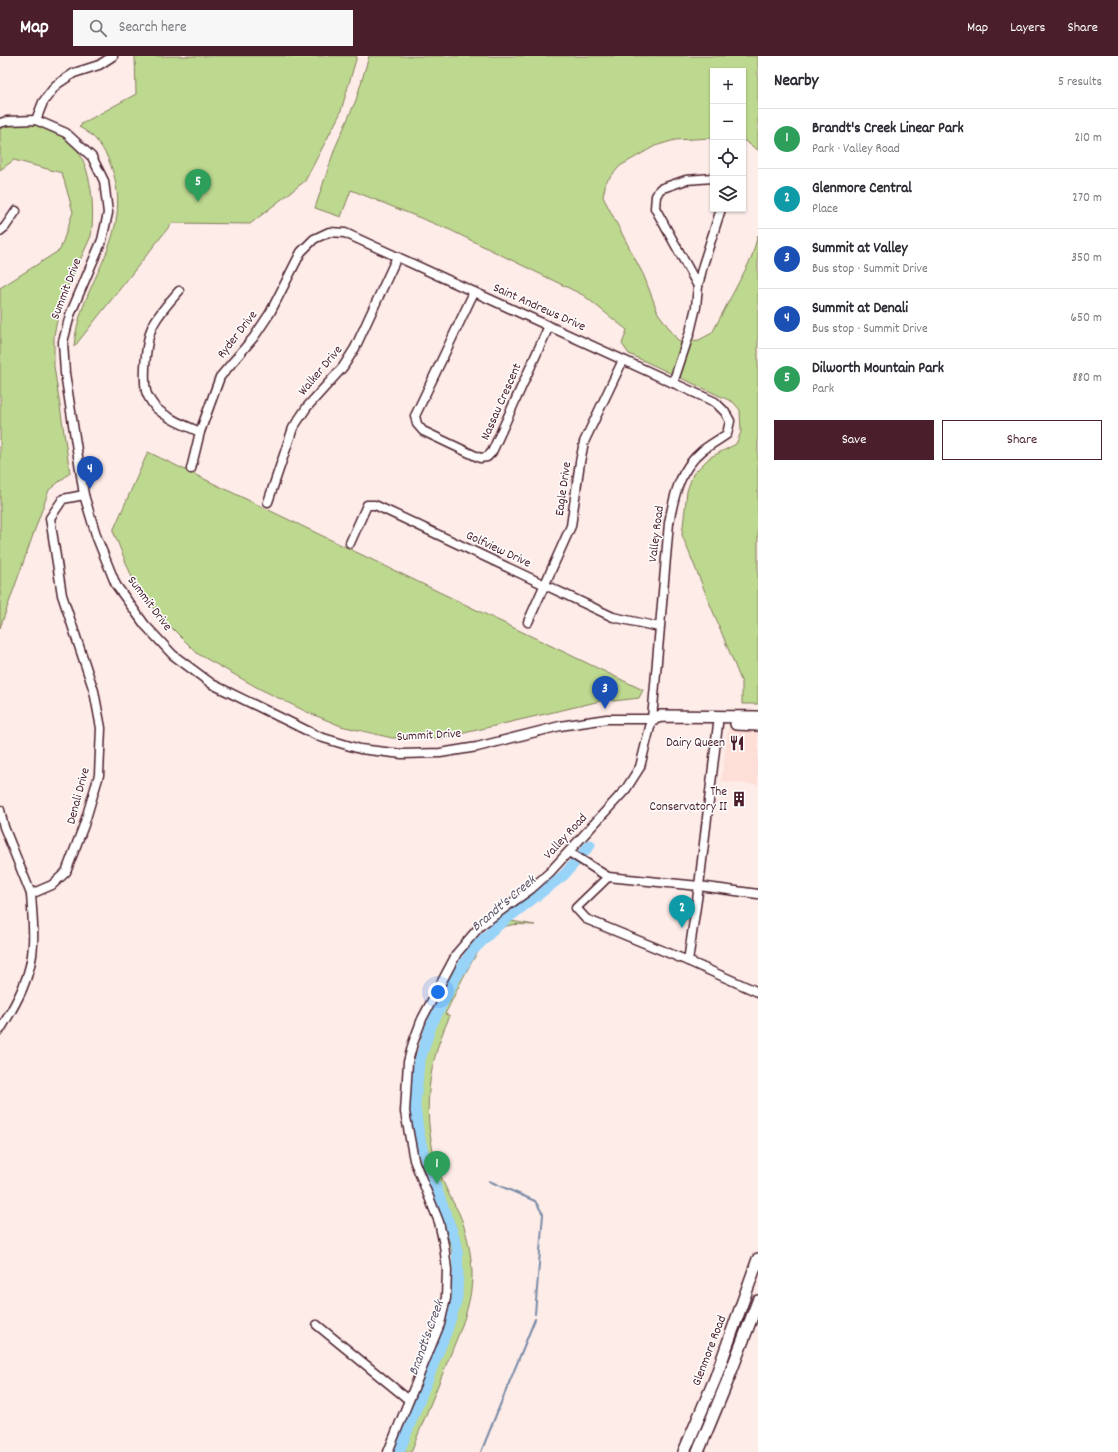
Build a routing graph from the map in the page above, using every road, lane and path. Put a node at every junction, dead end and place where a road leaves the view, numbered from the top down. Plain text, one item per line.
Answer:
1 (113, 56) edge
2 (36, 120) junction
3 (0, 122) edge
4 (710, 178) edge
5 (16, 211) dead end
6 (720, 212) edge
7 (0, 230) edge
8 (329, 232) joint
9 (398, 257) junction
10 (698, 286) junction
11 (179, 291) dead end
12 (474, 292) junction
13 (549, 326) junction
14 (623, 360) junction
15 (673, 383) junction
16 (730, 421) joint
17 (200, 432) junction
18 (191, 468) dead end
19 (84, 495) junction
20 (268, 502) dead end
21 (350, 542) dead end
22 (544, 584) junction
23 (528, 622) dead end
24 (659, 627) junction
25 (758, 717) edge
26 (652, 719) junction
27 (718, 724) junction
28 (758, 725) edge
29 (0, 810) edge
30 (569, 852) junction
31 (608, 877) junction
32 (699, 886) junction
33 (31, 894) junction
34 (758, 894) edge
35 (688, 961) junction
36 (758, 992) edge
37 (0, 1030) edge
38 (758, 1259) edge
39 (758, 1301) edge
40 (317, 1325) dead end
41 (409, 1400) junction
42 (388, 1452) edge
43 (684, 1452) edge
44 (698, 1452) edge

1 - 2 street
2 - 3 street, Summit Drive
2 - 19 street, Summit Drive
4 - 10 street
5 - 7 street
6 - 10 street
8 - 9 street, Saint Andrews Drive
8 - 17 street, Ryder Drive
9 - 12 street, Saint Andrews Drive
9 - 20 street, Walker Drive
10 - 15 street
11 - 17 street
12 - 13 street, Saint Andrews Drive
12 - 13 street, Nassau Crescent
13 - 14 street, Saint Andrews Drive
14 - 15 street, Saint Andrews Drive
14 - 22 street, Eagle Drive
15 - 16 street, Saint Andrews Drive
16 - 24 street, Valley Road
17 - 18 street, Ryder Drive
19 - 26 street, Summit Drive
19 - 33 street, Denali Drive
21 - 22 street, Golfview Drive
22 - 23 street, Eagle Drive
22 - 24 street, Golfview Drive
24 - 26 street, Valley Road
25 - 26 main road, Summit Drive
26 - 27 main road, Summit Drive
26 - 30 street, Valley Road
27 - 28 main road, Summit Drive
27 - 32 street
29 - 33 street
30 - 31 street
30 - 41 street, Valley Road
31 - 32 street
31 - 35 street
32 - 34 street
32 - 35 street
33 - 37 street
35 - 36 street
38 - 43 main road, Glenmore Road
39 - 44 main road, Glenmore Road
40 - 41 street
41 - 42 street, Valley Road

